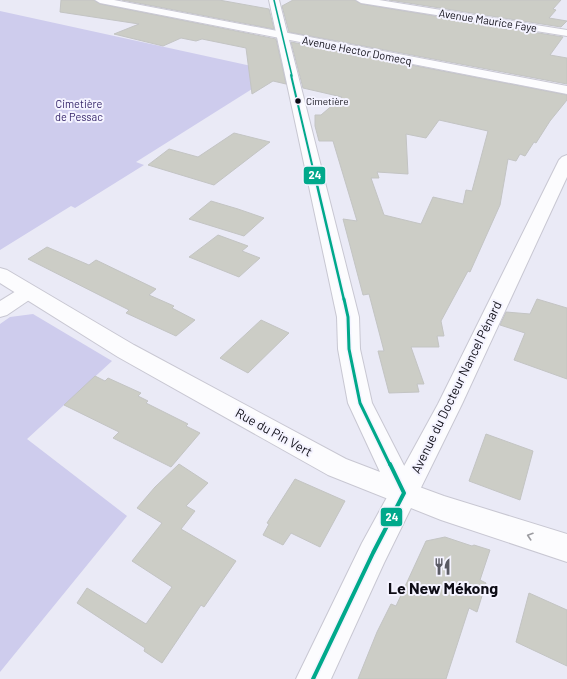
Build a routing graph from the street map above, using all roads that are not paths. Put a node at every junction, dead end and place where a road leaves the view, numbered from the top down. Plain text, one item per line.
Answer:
1 (100, 0) edge
2 (274, 0) edge
3 (361, 0) edge
4 (567, 33) edge
5 (282, 36) junction
6 (567, 90) edge
7 (567, 160) edge
8 (0, 274) edge
9 (28, 292) junction
10 (0, 310) edge
11 (404, 493) junction
12 (567, 548) edge
13 (313, 679) edge

1 - 5 street, Avenue Hector Domecq
2 - 5 street
3 - 4 street, Avenue Maurice Faye
5 - 6 street, Avenue Hector Domecq
5 - 11 street
7 - 11 street, Avenue du Docteur Nancel Pénard
8 - 9 street, Rue du Pin Vert
9 - 10 street
9 - 11 street, Rue du Pin Vert
12 -> 11 street, Rue du Pin Vert
11 - 13 street, Avenue du Docteur Nancel Pénard

